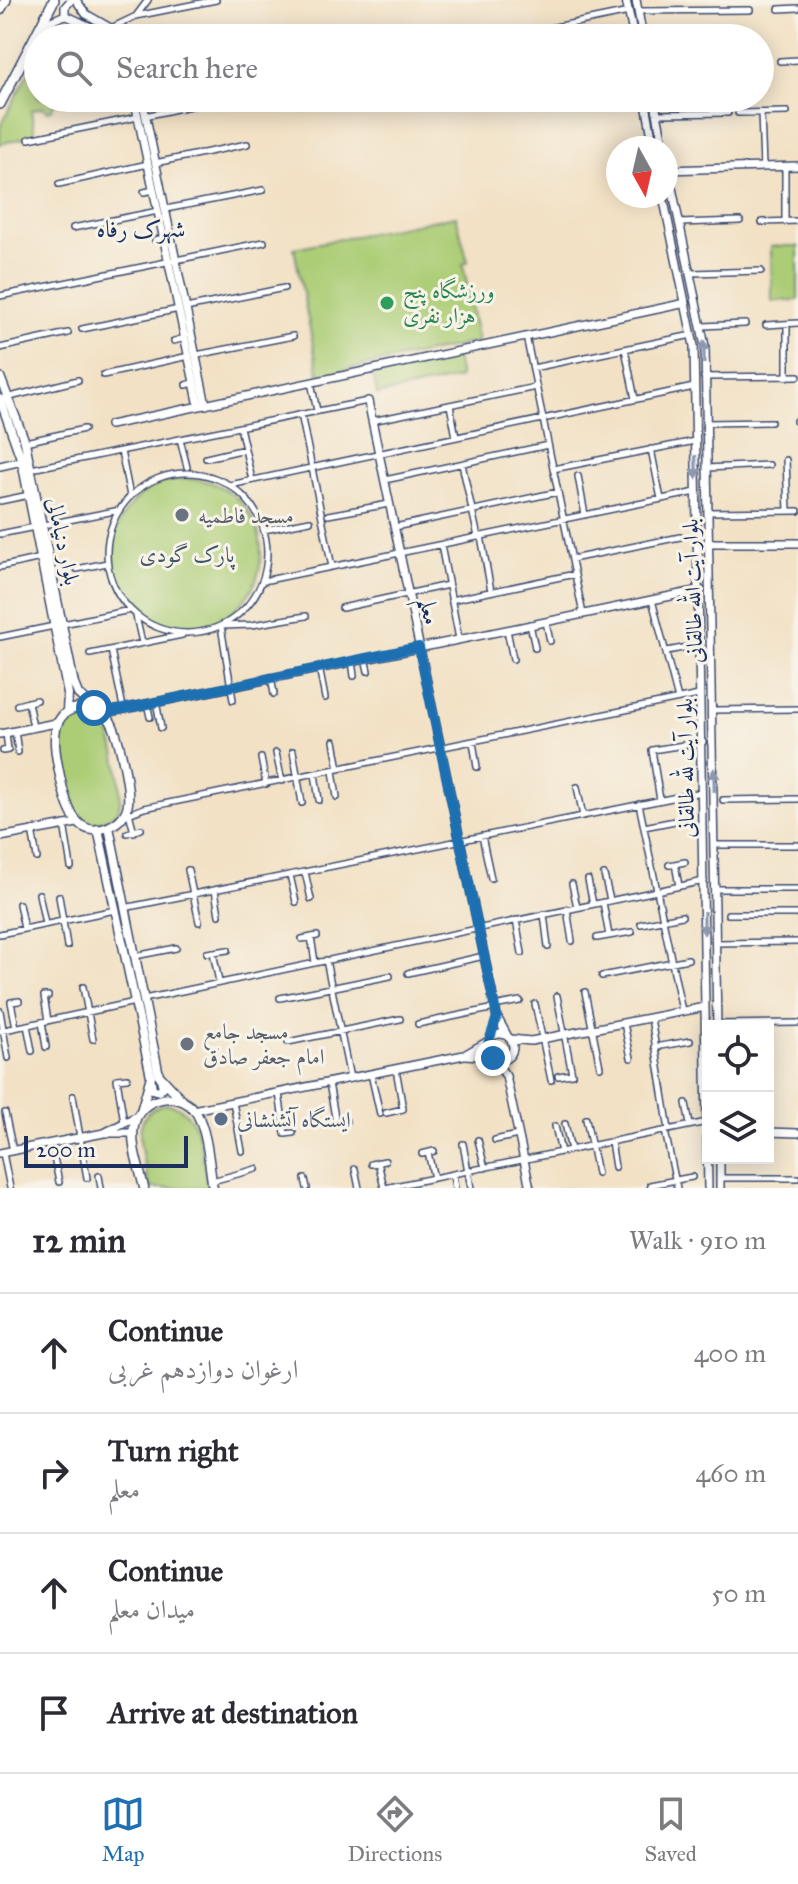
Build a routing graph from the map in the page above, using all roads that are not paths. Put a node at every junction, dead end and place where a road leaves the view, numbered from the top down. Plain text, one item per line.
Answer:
1 (6, 0) edge
2 (54, 0) edge
3 (73, 0) edge
4 (148, 0) edge
5 (216, 0) edge
6 (626, 0) edge
7 (636, 0) edge
8 (798, 8) edge
9 (779, 9) dead end
10 (0, 10) edge
11 (750, 10) dead end
12 (638, 11) junction
13 (629, 12) junction
14 (65, 15) junction
15 (136, 16) junction
16 (41, 24) edge
17 (48, 24) edge
18 (84, 24) edge
19 (107, 24) edge
20 (119, 24) edge
21 (570, 24) edge
22 (631, 24) edge
23 (640, 24) edge
24 (24, 57) edge
25 (798, 60) edge
26 (780, 61) dead end
27 (0, 104) edge
28 (140, 112) edge
29 (142, 112) edge
30 (161, 112) edge
31 (648, 112) edge
32 (787, 112) dead end
33 (728, 113) dead end
34 (738, 113) dead end
35 (761, 113) junction
36 (657, 114) joint
37 (142, 116) junction
38 (652, 136) edge
39 (662, 136) edge
40 (29, 139) dead end
41 (247, 144) dead end
42 (152, 164) junction
43 (798, 166) edge
44 (763, 167) junction
45 (785, 167) junction
46 (678, 170) edge
47 (59, 184) dead end
48 (154, 190) junction
49 (263, 190) dead end
50 (144, 192) dead end
51 (666, 208) edge
52 (676, 208) edge
53 (162, 210) junction
54 (740, 221) dead end
55 (785, 221) junction
56 (798, 221) edge
57 (762, 222) dead end
58 (679, 223) junction
59 (73, 228) dead end
60 (264, 242) dead end
61 (170, 248) junction
62 (172, 263) junction
63 (761, 271) dead end
64 (691, 273) junction
65 (284, 288) dead end
66 (0, 296) edge
67 (686, 303) junction
68 (182, 309) junction
69 (798, 323) edge
70 (745, 324) dead end
71 (787, 324) junction
72 (766, 325) dead end
73 (703, 326) junction
74 (82, 329) dead end
75 (68, 333) dead end
76 (692, 335) junction
77 (293, 336) dead end
78 (526, 336) junction
79 (185, 338) junction
80 (174, 341) dead end
81 (0, 348) edge
82 (625, 349) junction
83 (192, 356) junction
84 (533, 368) junction
85 (103, 375) dead end
86 (798, 376) edge
87 (0, 377) edge
88 (704, 377) junction
89 (787, 377) junction
90 (78, 380) dead end
91 (311, 382) junction
92 (536, 387) junction
93 (694, 387) junction
94 (5, 398) edge
95 (636, 399) junction
96 (368, 401) joint
97 (203, 405) junction
98 (450, 405) junction
99 (317, 411) junction
100 (301, 414) junction
101 (543, 418) junction
102 (372, 421) junction
103 (771, 422) dead end
104 (705, 423) junction
105 (110, 425) dead end
106 (240, 427) junction
107 (84, 429) dead end
108 (456, 437) junction
109 (180, 439) junction
110 (695, 441) junction
111 (25, 442) junction
112 (548, 445) junction
113 (245, 449) junction
114 (651, 449) junction
115 (121, 451) junction
116 (378, 453) junction
117 (206, 458) dead end
118 (786, 460) dead end
119 (22, 461) junction
120 (462, 464) junction
121 (769, 465) dead end
122 (0, 466) edge
123 (187, 467) dead end
124 (311, 467) junction
125 (706, 468) junction
126 (30, 469) junction
127 (553, 469) junction
128 (578, 476) dead end
129 (252, 480) junction
130 (384, 480) junction
131 (229, 485) junction
132 (558, 492) junction
133 (696, 492) junction
134 (29, 495) junction
135 (130, 496) junction
136 (661, 499) junction
137 (0, 501) edge
138 (389, 504) junction
139 (120, 510) junction
140 (473, 510) junction
141 (788, 511) junction
142 (798, 511) edge
143 (708, 512) junction
144 (328, 515) dead end
145 (585, 515) junction
146 (564, 519) junction
147 (310, 521) dead end
148 (708, 524) junction
149 (698, 525) junction
150 (39, 526) junction
151 (394, 527) junction
152 (264, 530) junction
153 (0, 534) edge
154 (479, 537) junction
155 (680, 537) dead end
156 (709, 543) junction
157 (798, 543) edge
158 (441, 545) junction
159 (399, 553) junction
160 (41, 558) junction
161 (572, 559) junction
162 (107, 563) junction
163 (0, 567) edge
164 (332, 567) junction
165 (77, 569) dead end
166 (575, 574) junction
167 (262, 581) junction
168 (448, 585) junction
169 (700, 590) junction
170 (491, 591) junction
171 (408, 594) junction
172 (451, 600) junction
173 (652, 600) junction
174 (618, 606) junction
175 (342, 608) dead end
176 (133, 612) junction
177 (583, 614) junction
178 (306, 616) dead end
179 (620, 618) dead end
180 (546, 621) junction
181 (530, 624) junction
182 (59, 625) junction
183 (221, 626) junction
184 (506, 629) junction
185 (191, 633) junction
186 (0, 637) edge
187 (459, 639) junction
188 (550, 641) dead end
189 (142, 643) junction
190 (419, 647) junction
191 (688, 647) dead end
192 (535, 648) dead end
193 (111, 650) junction
194 (667, 651) junction
195 (90, 654) dead end
196 (365, 658) junction
197 (513, 659) dead end
198 (352, 660) junction
199 (319, 667) junction
200 (368, 671) dead end
201 (354, 676) dead end
202 (271, 677) junction
203 (230, 685) junction
204 (274, 694) dead end
205 (702, 694) junction
206 (325, 698) dead end
207 (678, 699) junction
208 (156, 700) junction
209 (233, 700) dead end
210 (146, 702) junction
211 (17, 705) dead end
212 (123, 707) junction
213 (94, 708) junction
214 (798, 709) edge
215 (714, 710) junction
216 (67, 711) junction
217 (104, 713) junction
218 (150, 717) dead end
219 (56, 723) junction
220 (33, 727) junction
221 (161, 728) dead end
222 (15, 731) junction
223 (3, 733) edge
224 (334, 741) dead end
225 (473, 742) junction
226 (703, 742) junction
227 (440, 749) junction
228 (3, 751) dead end
229 (293, 751) dead end
230 (18, 752) dead end
231 (276, 753) dead end
232 (261, 758) dead end
233 (477, 767) dead end
234 (336, 770) junction
235 (315, 774) junction
236 (297, 778) junction
237 (282, 781) junction
238 (266, 784) junction
239 (577, 787) dead end
240 (703, 792) junction
241 (337, 797) dead end
242 (798, 799) edge
243 (319, 800) dead end
244 (660, 800) junction
245 (723, 800) dead end
246 (302, 803) dead end
247 (639, 804) junction
248 (703, 809) junction
249 (715, 809) junction
250 (126, 815) junction
251 (583, 816) junction
252 (680, 820) dead end
253 (64, 823) junction
254 (77, 823) junction
255 (109, 827) junction
256 (644, 827) junction
257 (98, 829) junction
258 (32, 830) junction
259 (134, 832) dead end
260 (482, 836) junction
261 (0, 837) edge
262 (460, 841) junction
263 (715, 845) junction
264 (798, 845) edge
265 (37, 858) dead end
266 (685, 862) dead end
267 (71, 867) dead end
268 (188, 870) dead end
269 (305, 872) junction
270 (290, 875) junction
271 (604, 875) dead end
272 (491, 878) dead end
273 (588, 880) dead end
274 (704, 881) junction
275 (572, 884) dead end
276 (679, 886) junction
277 (715, 889) junction
278 (798, 889) edge
279 (215, 890) junction
280 (657, 891) junction
281 (39, 894) dead end
282 (193, 894) junction
283 (59, 896) dead end
284 (311, 899) dead end
285 (606, 901) junction
286 (296, 902) dead end
287 (19, 904) dead end
288 (593, 904) junction
289 (577, 907) junction
290 (120, 909) junction
291 (567, 909) junction
292 (544, 914) junction
293 (728, 914) dead end
294 (798, 914) edge
295 (219, 915) dead end
296 (682, 916) dead end
297 (63, 920) junction
298 (516, 920) junction
299 (663, 920) junction
300 (199, 922) dead end
301 (45, 924) junction
302 (641, 924) dead end
303 (478, 928) junction
304 (24, 929) junction
305 (632, 932) dead end
306 (0, 934) edge
307 (609, 936) junction
308 (597, 938) dead end
309 (302, 939) dead end
310 (572, 941) dead end
311 (798, 942) edge
312 (716, 943) junction
313 (67, 946) dead end
314 (548, 947) dead end
315 (176, 948) dead end
316 (228, 950) dead end
317 (522, 953) dead end
318 (134, 956) junction
319 (484, 956) junction
320 (688, 959) dead end
321 (326, 960) junction
322 (315, 962) junction
323 (672, 962) junction
324 (408, 973) dead end
325 (390, 976) dead end
326 (602, 976) dead end
327 (219, 982) junction
328 (83, 987) dead end
329 (332, 988) junction
330 (585, 992) dead end
331 (48, 996) dead end
332 (557, 996) dead end
333 (280, 998) dead end
334 (19, 1001) dead end
335 (139, 1001) junction
336 (520, 1001) dead end
337 (535, 1004) dead end
338 (495, 1007) junction
339 (705, 1007) junction
340 (0, 1011) edge
341 (682, 1011) junction
342 (88, 1013) junction
343 (497, 1017) junction
344 (651, 1018) junction
345 (400, 1019) dead end
346 (717, 1020) edge
347 (45, 1022) junction
348 (624, 1023) junction
349 (798, 1023) edge
350 (418, 1024) dead end
351 (774, 1024) edge
352 (27, 1025) junction
353 (16, 1027) junction
354 (592, 1029) junction
355 (1, 1030) edge
356 (341, 1031) junction
357 (565, 1034) junction
358 (509, 1038) junction
359 (93, 1039) dead end
360 (490, 1039) junction
361 (542, 1039) junction
362 (531, 1041) junction
363 (690, 1041) dead end
364 (288, 1042) dead end
365 (46, 1047) dead end
366 (655, 1047) junction
367 (32, 1051) dead end
368 (511, 1054) junction
369 (464, 1055) junction
370 (8, 1058) dead end
371 (492, 1058) junction
372 (631, 1058) dead end
373 (600, 1067) dead end
374 (396, 1069) junction
375 (371, 1074) junction
376 (155, 1075) junction
377 (506, 1076) junction
378 (558, 1076) dead end
379 (127, 1078) dead end
380 (350, 1078) junction
381 (551, 1080) dead end
382 (329, 1083) junction
383 (706, 1092) edge
384 (279, 1093) junction
385 (73, 1096) dead end
386 (184, 1102) junction
387 (233, 1102) junction
388 (686, 1103) dead end
389 (193, 1110) junction
390 (5, 1113) dead end
391 (139, 1113) junction
392 (586, 1119) dead end
393 (346, 1121) dead end
394 (124, 1123) junction
395 (336, 1123) junction
396 (702, 1123) edge
397 (565, 1124) dead end
398 (327, 1125) dead end
399 (690, 1125) junction
400 (555, 1126) dead end
401 (667, 1130) junction
402 (774, 1132) edge
403 (104, 1133) junction
404 (133, 1133) junction
405 (293, 1133) dead end
406 (798, 1133) edge
407 (518, 1135) junction
408 (80, 1137) junction
409 (478, 1140) dead end
410 (495, 1140) dead end
411 (611, 1142) junction
412 (51, 1143) junction
413 (463, 1144) dead end
414 (592, 1146) junction
415 (571, 1150) junction
416 (13, 1151) junction
417 (242, 1151) dead end
418 (561, 1152) junction
419 (1, 1153) edge
420 (428, 1153) dead end
421 (524, 1160) junction
422 (371, 1164) dead end
423 (708, 1164) edge
424 (720, 1164) edge
425 (615, 1167) dead end
426 (485, 1168) junction
427 (256, 1169) dead end
428 (355, 1169) dead end
429 (469, 1171) junction
430 (597, 1173) dead end
431 (453, 1175) junction
432 (99, 1176) dead end
433 (692, 1177) dead end
434 (87, 1178) dead end
435 (434, 1178) junction
436 (720, 1178) junction
437 (798, 1178) edge
438 (305, 1179) dead end
439 (675, 1180) junction
440 (59, 1182) dead end
441 (213, 1184) edge
442 (421, 1185) edge
443 (650, 1185) dead end
444 (397, 1187) edge
445 (10, 1188) edge
446 (101, 1188) edge
447 (144, 1188) edge
448 (307, 1188) edge
449 (359, 1188) edge
450 (384, 1188) edge
451 (455, 1188) edge
452 (471, 1188) edge
453 (530, 1188) edge
454 (677, 1188) edge
455 (708, 1188) edge
456 (720, 1188) edge

1 - 10 main road
2 - 16 main road
3 - 14 street
3 - 19 street
4 - 15 street
5 - 15 street
6 - 13 street
7 - 12 street
8 - 9 street
11 - 12 street
12 - 23 street
13 - 21 street
13 - 22 street
14 - 17 street
14 - 18 street
15 - 20 street
24 - 27 main road
25 - 26 street
28 - 37 street
29 - 37 street
30 - 37 street
31 - 38 street
32 - 35 street
33 - 36 street
34 - 35 street
35 - 44 street
36 - 39 street
37 - 40 street
37 - 42 street
41 - 42 street
42 - 47 street
42 - 48 street
42 - 53 street
43 - 45 street
44 - 45 street
44 - 46 street
45 - 55 street
48 - 50 street
48 - 53 street
49 - 53 street
51 - 67 street, بلوار آیت لله طالقانی
52 - 58 street, بلوار آیت الله طالقانی
53 - 59 street
53 - 61 street
53 - 61 street
54 - 58 street
55 - 56 street
55 - 57 street
58 - 64 street, بلوار آیت الله طالقانی
60 - 62 street
61 - 62 street
62 - 66 street
62 - 68 street
63 - 64 street
64 - 73 street, بلوار آیت الله طالقانی
65 - 68 street
67 - 76 street, بلوار آیت لله طالقانی
67 - 78 street
68 - 74 street
68 - 79 street
68 - 83 street
69 - 71 street
70 - 73 street
71 - 72 street
71 - 89 street
88 -> 73 street, بلوار آیت الله طالقانی
75 - 81 street
76 - 82 street
76 - 93 street, بلوار آیت لله طالقانی
77 - 83 street
78 - 84 street
78 - 91 street
79 - 80 street
79 - 83 street
82 - 84 street
82 - 95 street
83 - 85 street
83 - 97 street
84 - 92 street
86 - 89 street
87 - 94 main road, بلوار دنیامالی
88 - 89 street
88 - 104 street, بلوار آیت الله طالقانی
90 - 94 street
91 - 97 street
91 - 99 street
92 - 98 street
92 - 101 street
93 - 95 street
93 - 110 street, بلوار آیت لله طالقانی
94 - 111 main road, بلوار دنیامالی
94 - 119 main road, بلوار دنیامالی
95 - 101 street
96 - 99 street
96 - 102 street, معلم
97 - 105 street
98 - 102 street
98 - 108 street
99 - 100 street
100 - 106 street
100 - 124 street
101 - 108 street
101 - 112 street
102 - 116 street, معلم
103 - 104 street
104 - 125 street, بلوار آیت الله طالقانی
106 - 109 street
106 - 113 street
107 - 111 street
108 - 116 street
109 - 115 street
109 - 123 street
110 - 114 street
110 -> 133 street, بلوار آیت لله طالقانی
111 - 126 main road, بلوار دنیامالی
112 - 120 street
112 - 127 street
113 - 117 street
113 - 129 street
114 - 127 street
114 - 136 street
115 - 126 street
115 - 135 street
116 - 124 street
116 - 130 street, معلم
118 - 141 street
119 - 122 street
119 - 134 main road, بلوار دنیامالی
120 - 130 street
120 - 140 street
121 - 125 street
124 - 129 street
124 - 164 street
125 - 143 street, بلوار آیت الله طالقانی
126 - 150 main road, بلوار دنیامالی
127 - 132 street
128 - 145 street
129 - 131 street
130 - 138 street, معلم
131 - 135 street
131 - 152 street
132 - 140 street
132 - 146 street
133 - 136 street
133 - 149 street, بلوار آیت لله طالقانی
134 - 137 street
134 - 150 main road, بلوار دنیامالی
135 - 139 street
136 - 145 street
138 - 144 street
138 - 151 street, معلم
139 - 150 street
139 - 162 street
140 - 151 street
140 - 154 street
141 - 142 street
141 - 143 street
143 - 148 street, بلوار آیت الله طالقانی
145 - 146 street
146 - 154 street
146 - 161 street
147 - 152 street
148 - 149 street
148 - 156 street, بلوار آیت الله طالقانی
149 - 169 street, بلوار آیت لله طالقانی
150 - 153 street
150 - 160 main road, بلوار دنیامالی
150 - 182 main road, بلوار دنیامالی
151 - 159 street, معلم
152 - 167 street
154 - 158 street
154 - 170 street
155 - 161 street
156 - 157 street
156 - 215 street, بلوار آیت الله طالقانی
158 - 159 street
158 - 168 street
159 - 164 street
159 - 171 street, معلم
160 - 163 street
160 - 182 main road, بلوار دنیامالی
161 - 166 street
162 - 165 street
162 - 176 street
164 - 167 street
166 - 170 street
166 - 177 street
167 - 183 street
168 - 171 street
168 - 172 street
169 - 173 street
169 - 205 street, بلوار آیت لله طالقانی
170 - 172 street
171 - 175 street
171 - 190 street, معلم
172 - 187 street
173 - 174 street
173 - 194 street
174 - 177 street
174 - 179 street
176 - 182 street
176 - 185 street
176 - 189 street
177 - 180 street
178 - 183 street
180 - 181 street
180 - 188 street
181 - 184 street
181 - 192 street
182 - 186 street
182 - 213 main road, بلوار دنیامالی
182 - 216 main road, بلوار دنیامالی
183 - 185 street
183 - 203 street
184 - 187 street
184 - 197 street
185 - 189 street
187 - 190 street
189 - 193 street
190 - 196 street
190 - 227 street, معلم
191 - 194 street
193 - 195 street
193 - 212 street
194 - 207 street
196 - 198 street
196 - 200 street
198 - 199 street
198 - 201 street
199 - 202 street
199 - 206 street
202 - 203 street
202 - 204 street
203 - 208 street
203 - 209 street
205 - 207 street
205 - 226 street, بلوار آیت لله طالقانی
207 - 225 street
208 - 210 street
208 - 221 street
210 - 212 street
210 - 218 street
211 - 220 street
212 - 217 street
213 - 216 main road
213 - 217 main road
214 - 215 street
249 -> 215 street, بلوار آیت الله طالقانی
216 - 219 main road
217 - 250 main road
219 - 220 street
219 - 254 main road
220 - 222 street
222 - 223 street
222 - 230 street
223 - 228 street
224 - 234 street
225 - 227 street
225 - 233 street
226 - 240 street, بلوار آیت لله طالقانی
226 - 244 street
227 - 234 street
227 - 262 street, معلم
229 - 236 street
231 - 237 street
232 - 238 street
234 - 235 street
234 - 241 street
235 - 236 street
235 - 243 street
236 - 237 street
236 - 246 street
237 - 238 street
238 - 250 street
239 - 251 street
240 - 244 street
240 - 248 street, بلوار آیت لله طالقانی
242 - 245 street
244 - 247 street
247 - 251 street
247 - 256 street
248 - 249 street
248 - 274 street, بلوار آیت لله طالقانی
249 - 263 street, بلوار آیت الله طالقانی
250 - 255 main road
250 - 259 street
251 - 260 street
252 - 256 street
253 - 254 street
253 - 258 street
253 - 267 street
254 - 257 main road
255 - 257 main road
255 - 290 main road
256 - 280 street
257 - 290 main road
258 - 261 street
258 - 265 street
260 - 262 street
260 - 272 street
262 - 269 street
262 - 303 street, معلم
263 - 264 street
263 - 277 street, بلوار آیت الله طالقانی
266 - 276 street
268 - 282 street
269 - 270 street
269 - 284 street
270 - 279 street
270 - 286 street
271 - 285 street
273 - 288 street
274 - 276 street
274 -> 339 street, بلوار آیت لله طالقانی
275 - 289 street
276 - 280 street
277 - 278 street
277 - 312 street, بلوار آیت الله طالقانی
279 - 282 street
279 - 295 street
280 - 285 street
280 - 299 street
281 - 301 street
282 - 290 street
282 - 300 street
283 - 297 street
285 - 288 street
285 - 307 street
287 - 304 street
288 - 289 street
289 - 291 street
290 - 297 street
290 - 318 main road
290 - 335 main road
291 - 292 street
291 - 310 street
292 - 298 street
292 - 314 street
293 - 294 street
296 - 299 street
297 - 301 street
297 - 313 street
298 - 303 street
298 - 317 street
299 - 302 street
299 - 323 street
301 - 304 street
303 - 319 street, معلم
303 - 321 street
304 - 306 street
305 - 307 street
307 - 308 street
309 - 322 street
311 - 312 street
312 - 346 street, بلوار آیت الله طالقانی
315 - 318 street
316 - 327 street
318 - 335 main road
319 - 324 street
319 - 338 street, معلم
320 - 323 street
321 - 322 street
321 - 329 street
322 - 327 street
323 - 326 street
323 - 341 street
325 - 329 street
327 - 335 street
328 - 342 street
329 - 333 street
329 - 356 street
330 - 354 street
331 - 347 street
332 - 357 street
334 - 353 street
335 - 342 street
335 - 376 main road
336 - 338 street
337 - 361 street
338 - 343 street, معلم
338 - 350 street
339 - 341 street
339 - 383 street
340 - 355 street
341 - 344 street
342 - 347 street
342 - 359 street
343 - 358 street
343 - 360 street
344 - 348 street
344 - 366 street
345 - 356 street
347 - 352 street
347 - 365 street
348 - 354 street
348 - 372 street
349 - 351 street
352 - 353 street
352 - 367 street
353 - 355 street
354 - 357 street
354 - 373 street
355 - 370 street
356 - 364 street
356 - 380 street
357 - 361 street
357 - 378 street
358 - 360 street
358 - 362 street
358 - 368 street
360 - 369 street
360 - 371 street
361 - 362 street
361 - 381 street
362 - 368 street
363 - 366 street
366 - 401 street
368 - 371 street
368 - 377 street
369 - 371 street
369 - 374 street
371 - 377 street
374 - 375 street
374 - 375 street
375 - 380 street
376 - 386 main road
376 - 391 main road
377 - 407 street
379 - 394 street
380 - 382 street
382 - 384 street
382 - 395 street
384 - 387 street
384 - 405 street
385 - 408 street
386 - 389 main road
386 - 391 main road
387 - 389 street
387 - 417 street
388 - 399 street
389 - 441 main road
390 - 416 street
391 - 394 street
391 - 404 main road
392 - 414 street
393 - 395 street
394 - 403 street
395 - 398 street
396 - 399 street
397 - 415 street
399 - 401 street
400 - 418 street
401 - 411 street
401 - 439 street
402 - 406 street
403 - 404 street
403 - 408 street
404 - 447 main road
407 - 410 street
407 - 421 street
408 - 412 street
408 - 434 street
409 - 426 street
411 - 414 street
411 - 425 street
412 - 416 street
412 - 440 street
413 - 429 street
414 - 415 street
414 - 430 street
415 - 418 street
416 - 419 street
418 - 421 street
419 - 445 street
420 - 435 street
421 - 426 street
421 - 453 street
422 - 450 street
423 - 455 street
424 - 436 street
426 - 429 street
427 - 441 street
428 - 449 street
429 - 431 street
429 - 452 street
431 - 435 street
431 - 451 street
432 - 446 street
433 - 439 street
435 - 442 street
436 - 437 street
436 - 456 street
438 - 448 street
439 - 443 street
439 - 454 street
442 - 444 street
444 - 450 street

